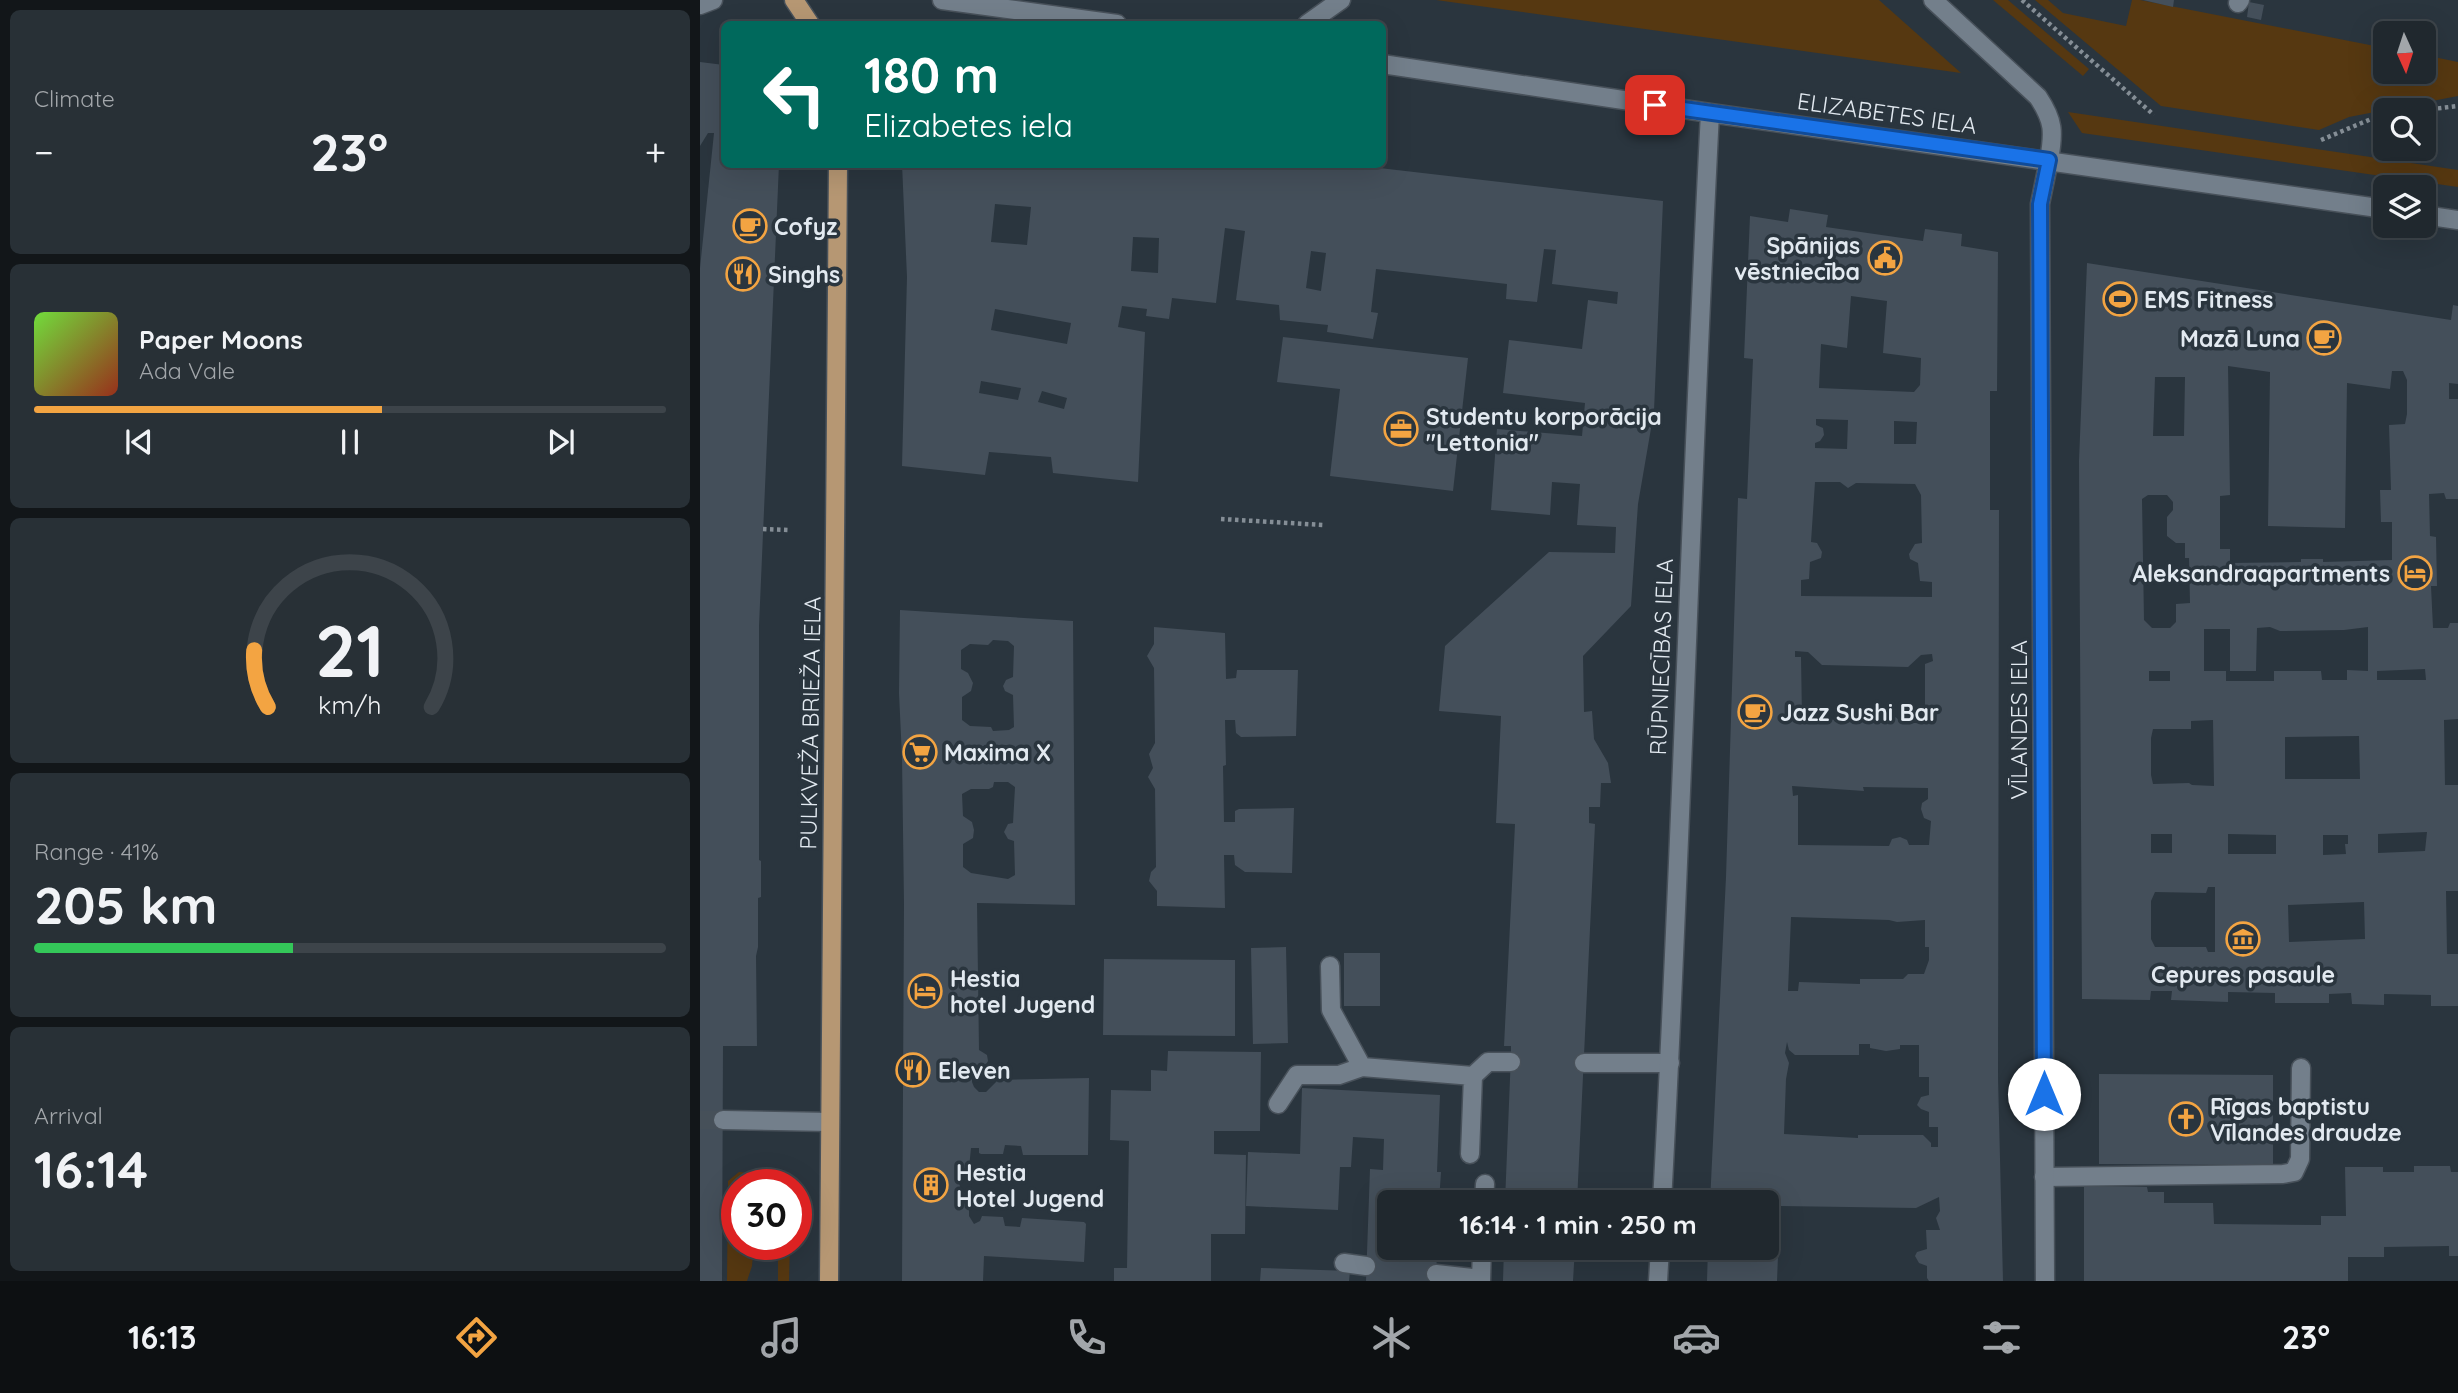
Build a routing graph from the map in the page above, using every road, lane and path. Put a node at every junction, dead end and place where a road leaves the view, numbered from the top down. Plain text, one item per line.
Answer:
1 (713, 0) edge
2 (794, 0) edge
3 (942, 0) edge
4 (1340, 0) edge
5 (1933, 0) edge
6 (2022, 0) edge
7 (700, 5) edge
8 (808, 21) edge
9 (1095, 21) edge
10 (1311, 21) edge
11 (1386, 65) edge
12 (2458, 106) edge
13 (2436, 109) edge
14 (1710, 113) junction
15 (2154, 115) dead end
16 (2373, 118) edge
17 (2321, 140) dead end
18 (2049, 160) junction
19 (838, 168) edge
20 (2373, 207) edge
21 (2436, 217) edge
22 (2458, 220) edge
23 (1221, 519) dead end
24 (1323, 525) dead end
25 (763, 529) dead end
26 (788, 530) dead end
27 (1330, 966) dead end
28 (1511, 1062) dead end
29 (1584, 1063) dead end
30 (1670, 1063) junction
31 (1362, 1067) junction
32 (2301, 1068) dead end
33 (1473, 1076) junction
34 (1278, 1104) dead end
35 (723, 1120) tunnel mouth
36 (831, 1122) junction
37 (1469, 1154) dead end
38 (2044, 1177) junction
39 (1485, 1184) dead end
40 (1485, 1190) edge
41 (1663, 1190) edge
42 (1482, 1260) edge
43 (1659, 1260) edge
44 (1344, 1263) dead end
45 (1366, 1266) dead end
46 (1436, 1274) dead end
47 (1481, 1280) edge
48 (829, 1281) edge
49 (1658, 1281) edge
50 (2045, 1281) edge

1 - 7 street
2 - 8 main road
3 - 9 street
4 - 10 street
5 - 18 street, VĪLANDES IELA
6 - 15 path
11 - 14 street, ELIZABETES IELA
12 - 13 path
14 - 18 street, ELIZABETES IELA
14 - 30 street, RŪPNIECĪBAS IELA
16 - 17 path
18 - 20 street, ELIZABETES IELA
18 - 38 street, VĪLANDES IELA
19 - 36 main road, PULKVEŽA BRIEŽA IELA
21 - 22 street
23 - 24 path
25 - 26 path
27 - 31 street
28 - 33 street
29 - 30 street
30 - 41 street, RŪPNIECĪBAS IELA
31 - 33 street
31 - 34 street
32 - 38 street
33 - 37 street
35 - 36 street
36 - 48 main road, PULKVEŽA BRIEŽA IELA
38 - 50 street, VĪLANDES IELA
39 - 40 street
42 - 47 street
43 - 49 street
44 - 45 street
46 - 47 street

